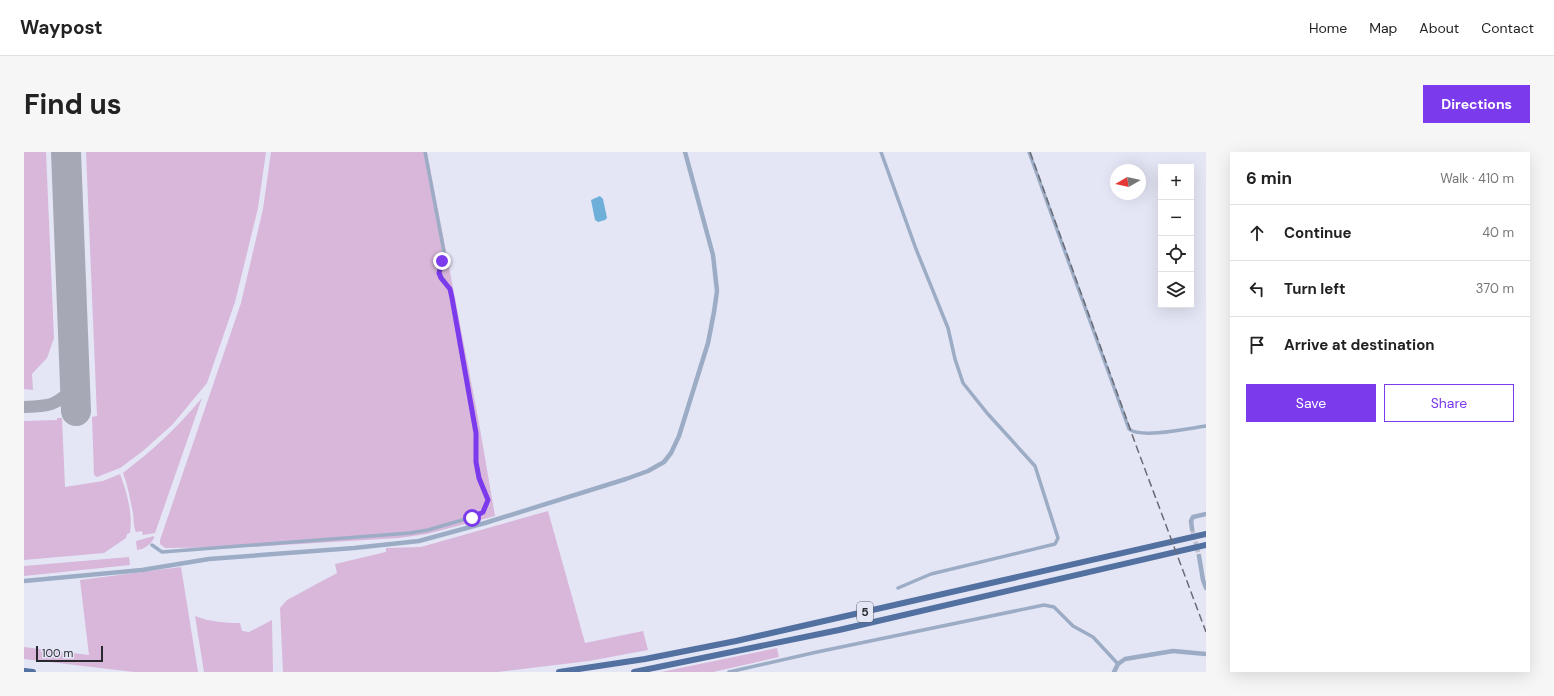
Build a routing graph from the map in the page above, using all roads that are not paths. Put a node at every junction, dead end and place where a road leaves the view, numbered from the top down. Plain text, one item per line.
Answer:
1 (425, 152) edge
2 (685, 152) edge
3 (881, 152) edge
4 (1029, 152) edge
5 (1206, 426) edge
6 (1206, 514) edge
7 (1192, 529) dead end
8 (1206, 534) edge
9 (152, 545) dead end
10 (1206, 545) edge
11 (1199, 556) tunnel mouth
12 (24, 581) edge
13 (898, 588) dead end
14 (1206, 588) edge
15 (1206, 654) edge
16 (1118, 664) junction
17 (24, 671) edge
18 (33, 672) edge
19 (559, 672) edge
20 (634, 672) edge
21 (729, 672) edge
22 (1114, 672) edge

1 - 9 street
2 - 12 street
3 - 13 street
4 - 5 street
6 - 7 street
8 - 19 highway, 5
10 - 20 highway, 5
11 - 14 street
15 - 16 street
16 - 21 street
16 - 22 street
17 - 18 highway

